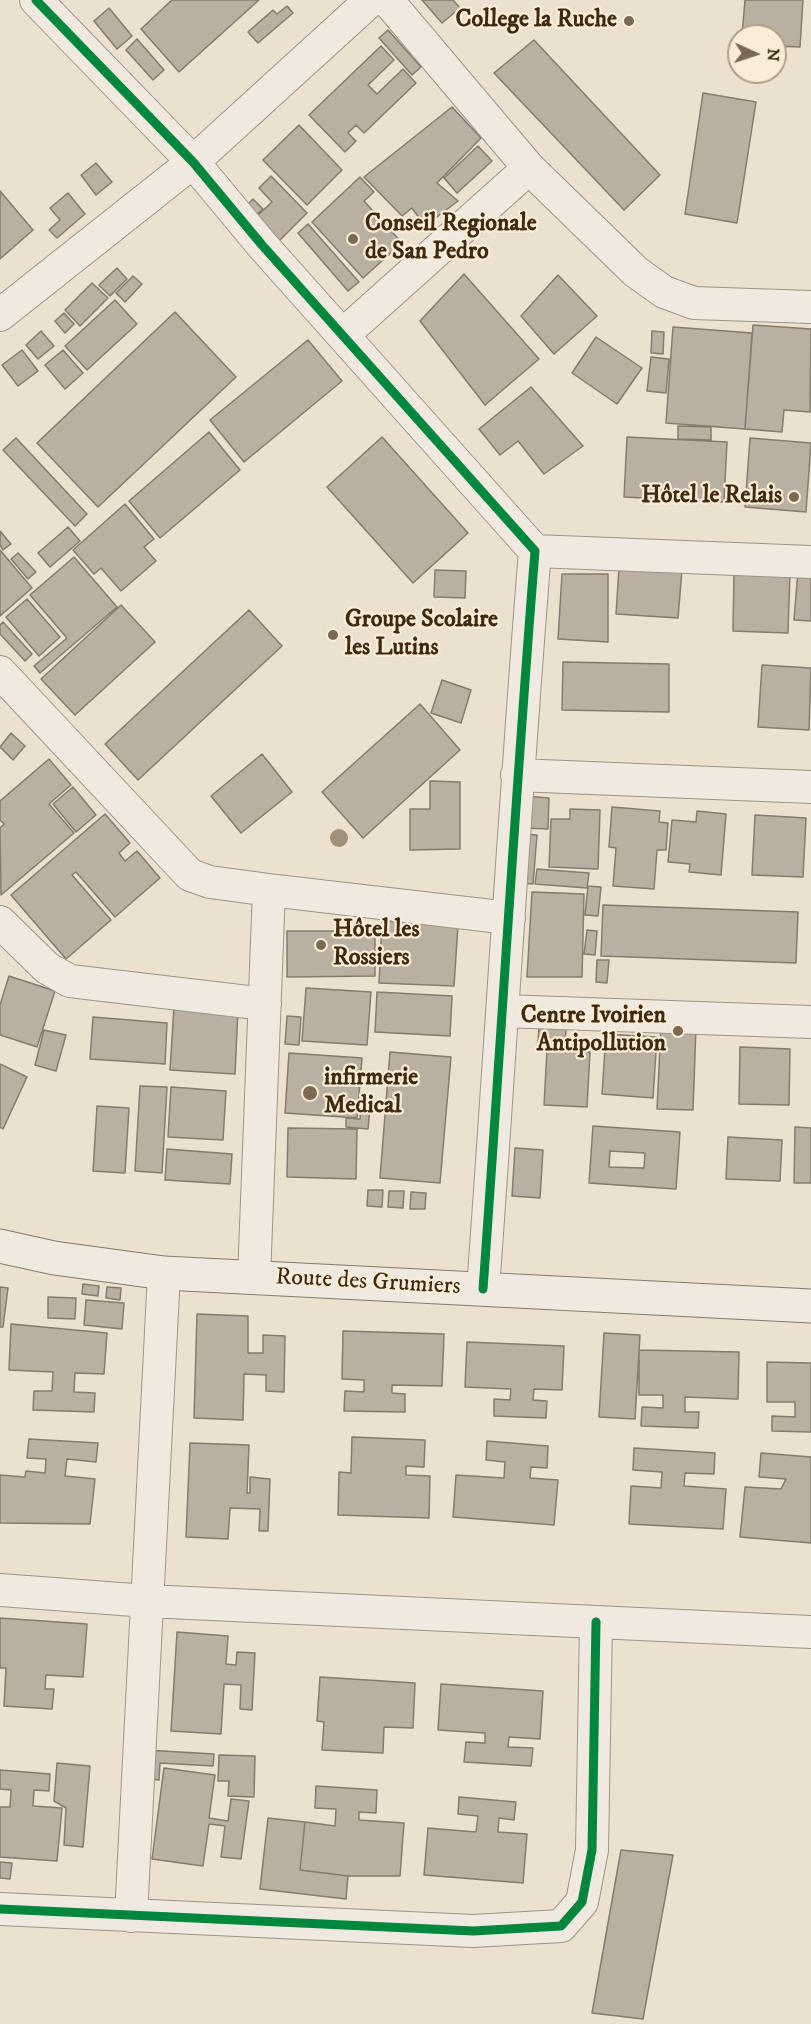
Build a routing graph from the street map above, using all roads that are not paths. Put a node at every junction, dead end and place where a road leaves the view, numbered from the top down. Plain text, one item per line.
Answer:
1 (36, 0) edge
2 (370, 0) edge
3 (387, 0) edge
4 (193, 162) junction
5 (529, 168) junction
6 (811, 307) edge
7 (0, 315) edge
8 (344, 334) junction
9 (535, 551) junction
10 (811, 562) edge
11 (0, 672) edge
12 (517, 775) junction
13 (811, 787) edge
14 (269, 890) junction
15 (509, 918) junction
16 (0, 922) edge
17 (265, 1004) junction
18 (503, 1011) junction
19 (811, 1022) edge
20 (0, 1246) edge
21 (164, 1273) junction
22 (254, 1278) junction
23 (483, 1290) junction
24 (811, 1306) edge
25 (0, 1590) edge
26 (147, 1601) junction
27 (596, 1622) junction
28 (811, 1632) edge
29 (0, 1910) edge
30 (131, 1916) junction

1 - 4 street
2 - 4 street
3 - 5 street
4 - 7 street
4 - 8 street
5 - 6 street
5 - 8 street
8 - 9 street
9 - 10 street
9 - 12 street
11 - 14 street
12 - 13 street
12 - 15 street
14 - 15 street
14 - 17 street
15 - 18 street
16 - 17 street
17 - 22 street
18 - 19 street
18 - 23 street
20 - 21 main road, Route des Grumiers
21 - 22 main road, Route des Grumiers
21 - 26 street
22 - 23 main road, Route des Grumiers
23 - 24 main road, Route des Grumiers
25 - 26 street
26 - 27 street
26 - 30 street
27 - 28 street
27 - 30 street
29 - 30 street

